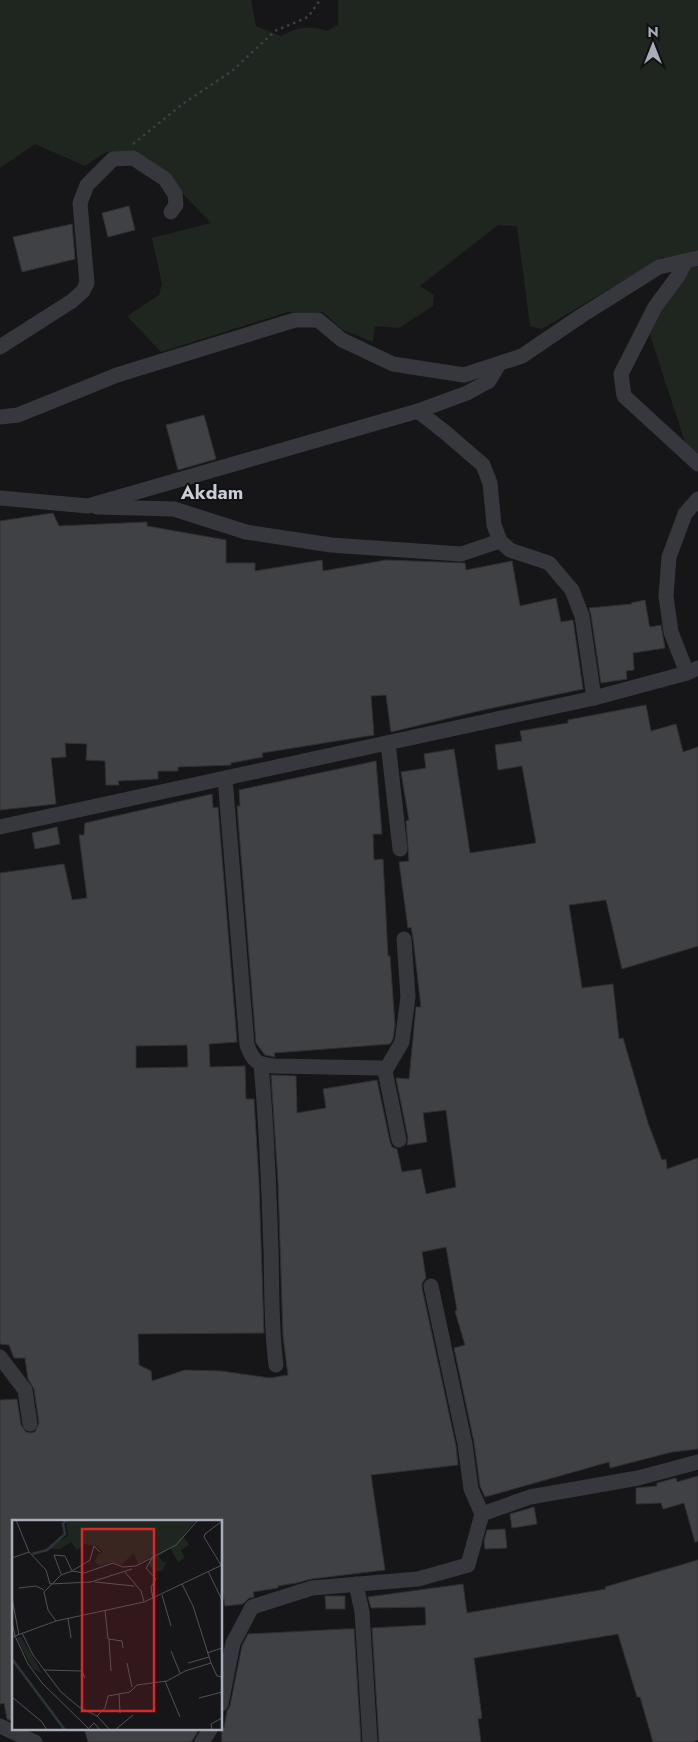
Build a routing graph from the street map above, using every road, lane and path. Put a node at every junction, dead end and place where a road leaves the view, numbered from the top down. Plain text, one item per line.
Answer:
1 (320, 0) edge
2 (113, 159) junction
3 (171, 212) dead end
4 (692, 259) edge
5 (0, 346) edge
6 (499, 364) junction
7 (418, 411) junction
8 (0, 417) edge
9 (698, 464) edge
10 (0, 498) edge
11 (698, 500) edge
12 (88, 506) junction
13 (500, 541) junction
14 (692, 670) edge
15 (594, 698) junction
16 (388, 743) junction
17 (225, 778) junction
18 (0, 827) edge
19 (400, 849) dead end
20 (404, 939) dead end
21 (261, 1065) junction
22 (385, 1071) junction
23 (398, 1140) dead end
24 (431, 1286) dead end
25 (0, 1357) edge
26 (276, 1365) dead end
27 (30, 1424) dead end
28 (698, 1462) edge
29 (482, 1514) junction
30 (356, 1584) junction
31 (222, 1699) edge
32 (0, 1726) edge
33 (210, 1730) edge
34 (35, 1742) edge
35 (202, 1742) edge
36 (370, 1742) edge

1 - 2 path
2 - 3 street
2 - 5 street
4 - 6 street
4 - 9 street
6 - 7 street
6 - 8 street
7 - 12 street
7 - 13 street
10 - 12 street
11 - 14 street
12 - 13 street
13 - 15 street
14 - 15 street
15 - 16 street
16 - 17 street
16 - 19 street
17 - 18 street
17 - 21 street
20 - 22 street
21 - 22 street
21 - 26 street
22 - 23 street
24 - 29 street
25 - 27 street
28 - 29 street
29 - 30 street
30 - 31 street
30 - 36 street
32 - 34 street
33 - 35 street

